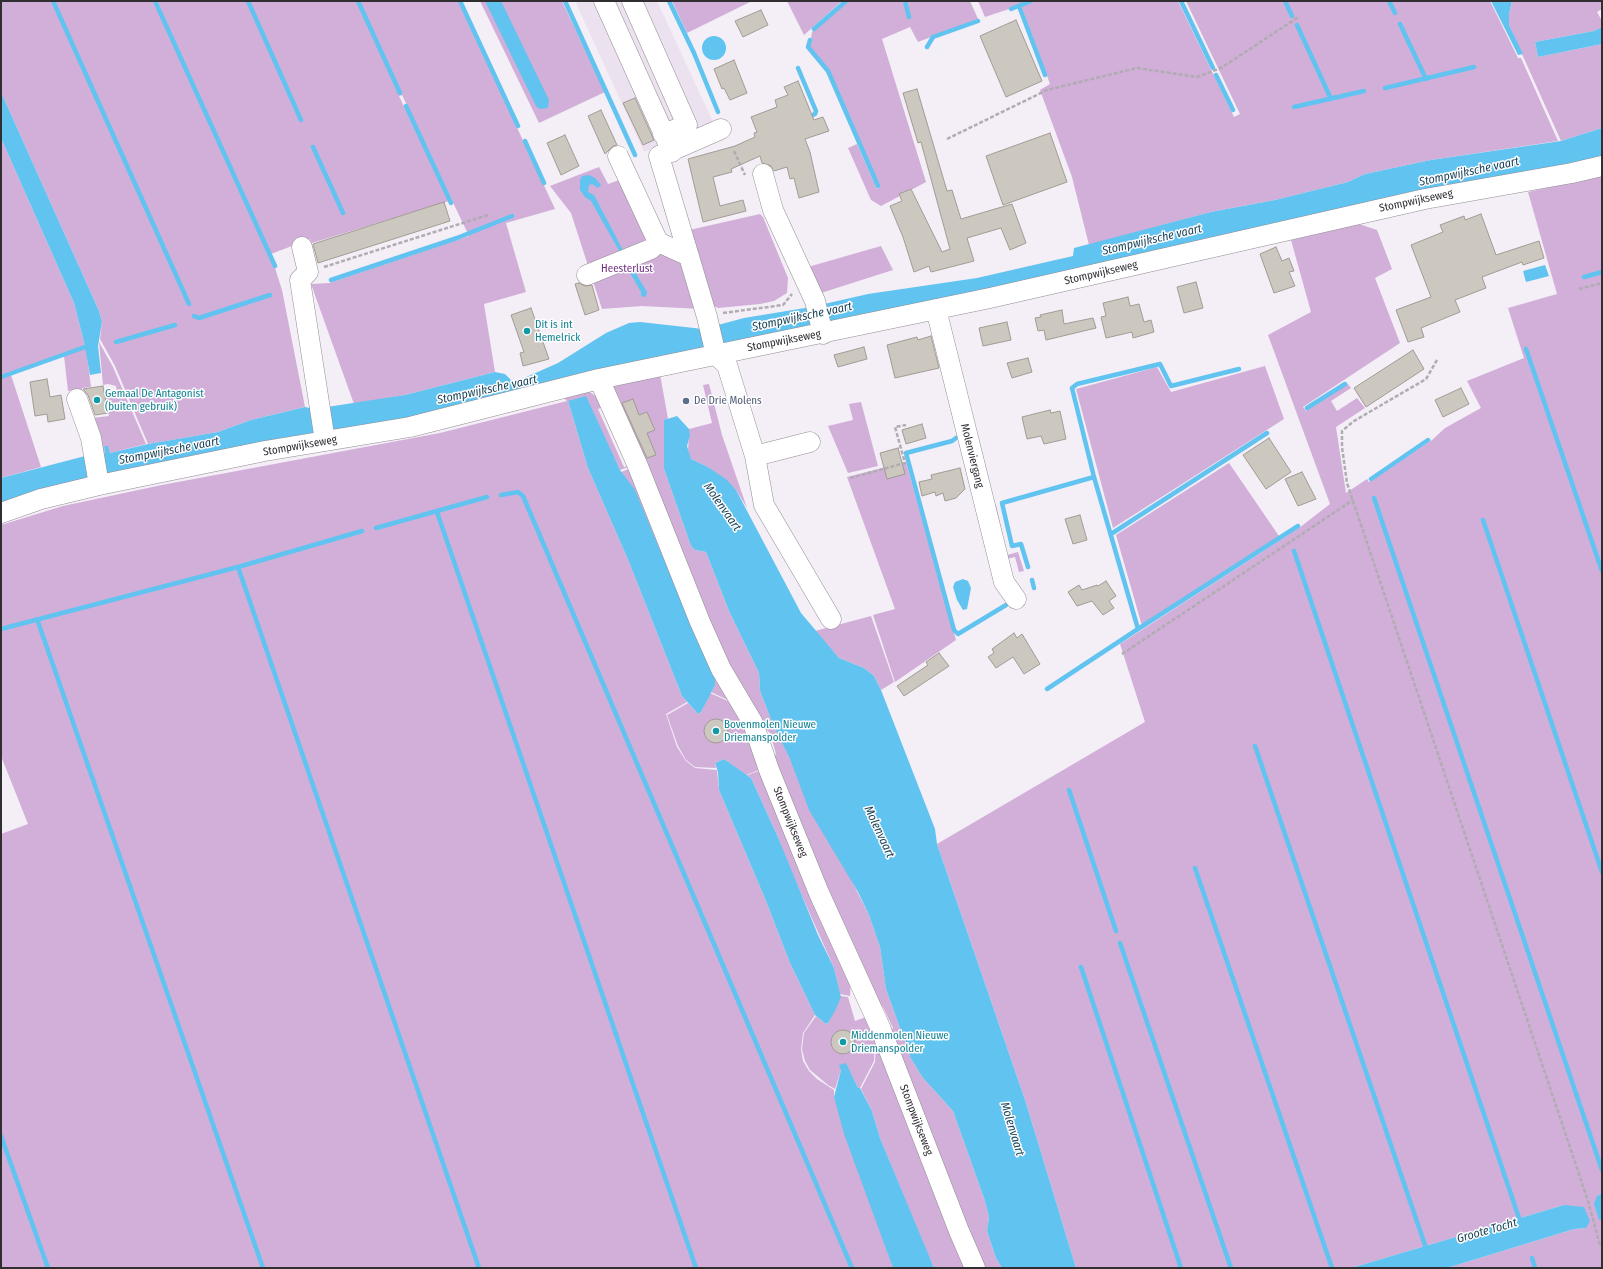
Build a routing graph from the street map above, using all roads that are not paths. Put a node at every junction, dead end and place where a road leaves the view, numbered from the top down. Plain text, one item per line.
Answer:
1 (604, 1) edge
2 (632, 1) edge
3 (721, 129) dead end
4 (664, 134) junction
5 (672, 152) junction
6 (618, 156) dead end
7 (1602, 166) edge
8 (755, 177) road end
9 (658, 242) junction
10 (302, 247) dead end
11 (689, 256) junction
12 (587, 275) dead end
13 (936, 309) junction
14 (822, 331) junction
15 (715, 352) junction
16 (599, 379) junction
17 (77, 398) dead end
18 (324, 439) junction
19 (810, 442) dead end
20 (755, 456) junction
21 (99, 483) junction
22 (1, 513) edge
23 (1016, 599) dead end
24 (831, 619) dead end
25 (975, 1268) edge

1 - 4 street
2 - 4 street
3 - 5 street
4 - 5 street
5 - 11 street
6 - 9 street
7 - 13 street, Stompwijkseweg
8 - 14 street
9 - 11 street
9 - 12 street
10 - 18 street
11 - 15 street
13 - 14 street, Stompwijkseweg
13 - 23 street, Molenviergang
14 - 15 street, Stompwijkseweg
15 - 16 street, Stompwijkseweg
15 - 20 street
16 - 18 street, Stompwijkseweg
16 - 25 street, Stompwijkseweg
17 - 21 street
18 - 21 street, Stompwijkseweg
19 - 20 street
20 - 24 street
21 - 22 street, Stompwijkseweg

